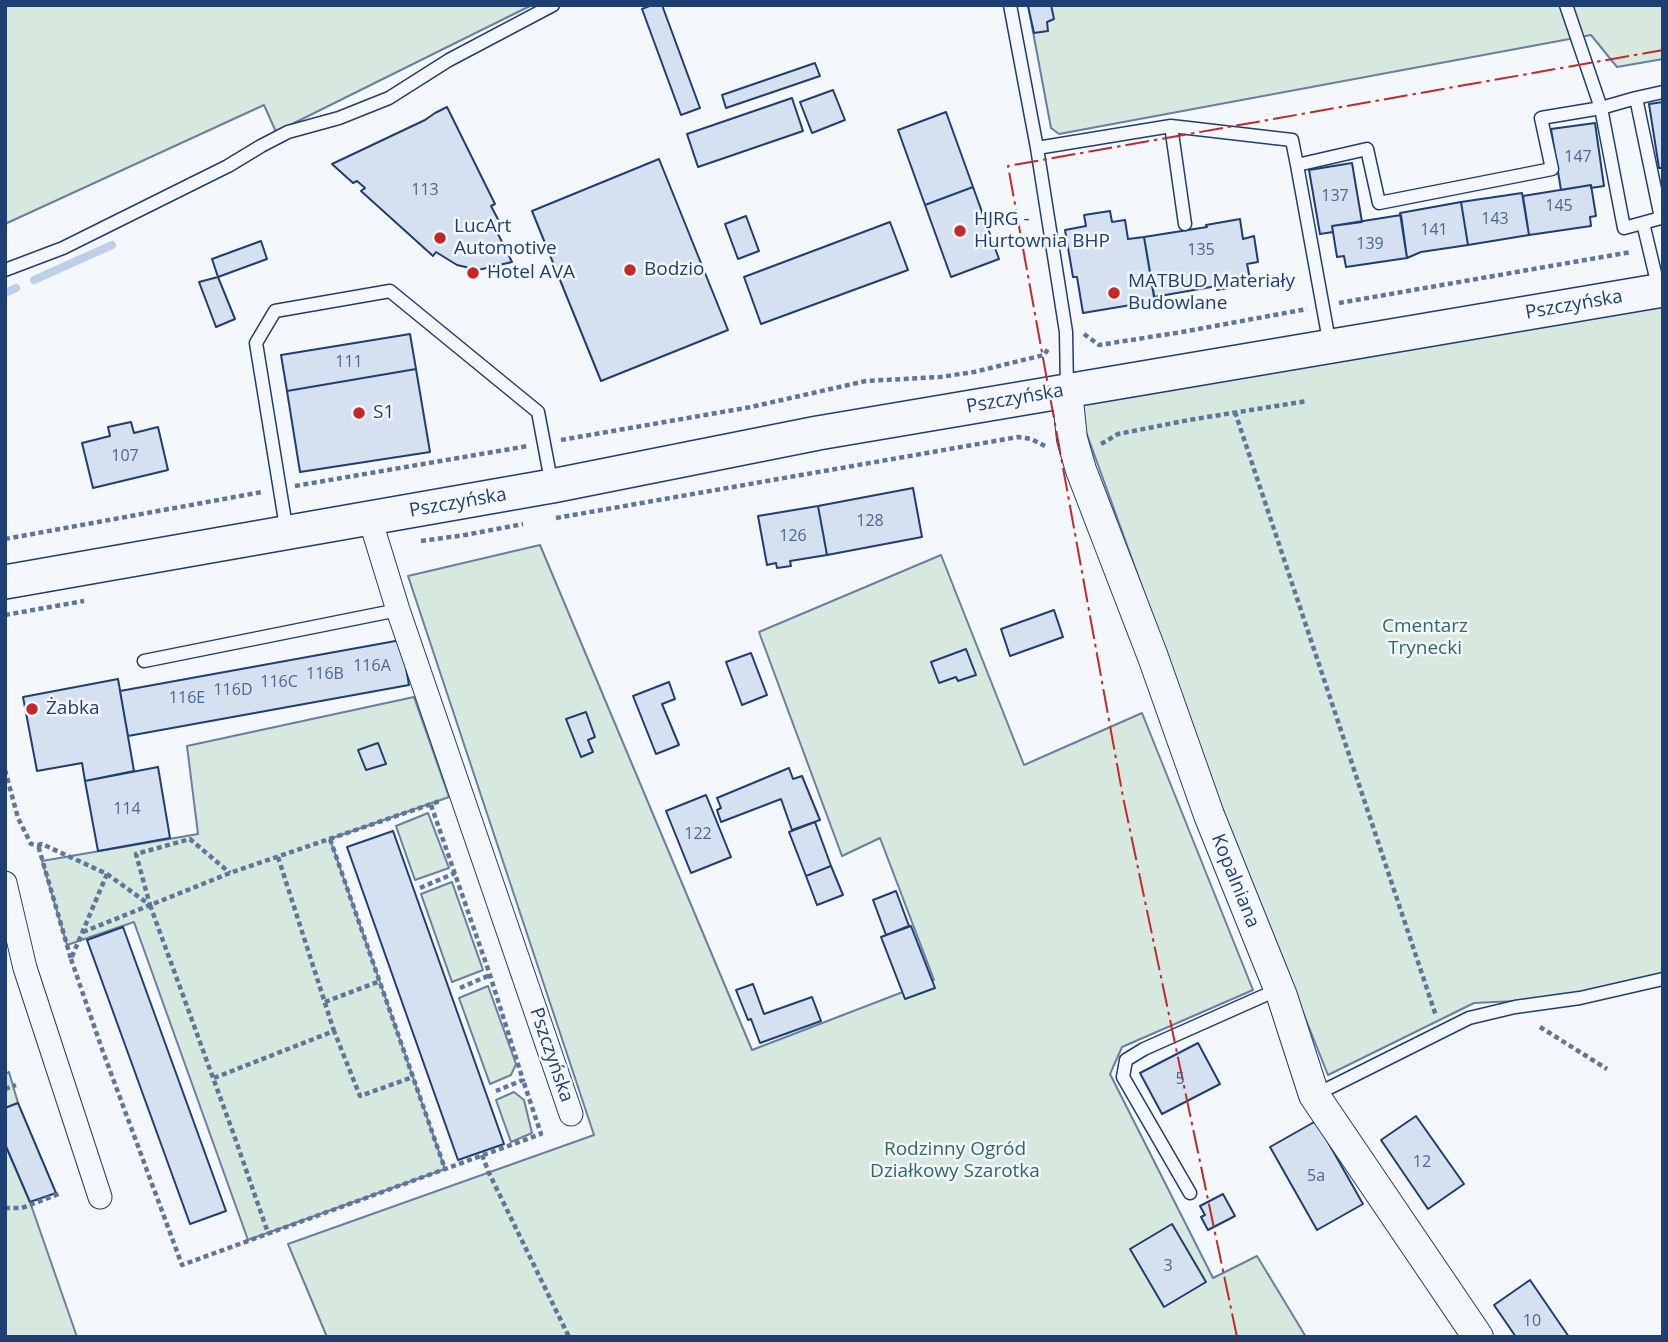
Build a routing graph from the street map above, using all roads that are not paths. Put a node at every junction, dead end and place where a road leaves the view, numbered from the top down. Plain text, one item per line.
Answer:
1 (553, 5) edge
2 (1010, 5) edge
3 (1566, 5) edge
4 (1663, 92) edge
5 (1636, 98) junction
6 (1601, 107) junction
7 (1171, 126) junction
8 (1037, 148) junction
9 (1297, 165) junction
10 (1643, 223) junction
11 (1185, 225) dead end
12 (5, 270) edge
13 (1661, 290) edge
14 (1330, 346) junction
15 (1067, 391) junction
16 (552, 486) junction
17 (370, 519) junction
18 (287, 534) junction
19 (5, 582) edge
20 (398, 610) junction
21 (144, 661) dead end
22 (5, 883) edge
23 (1663, 979) edge
24 (1279, 989) junction
25 (1314, 1095) junction
26 (571, 1114) dead end
27 (1190, 1193) dead end
28 (100, 1197) dead end
29 (1478, 1337) edge

1 - 12 lane
2 - 8 lane
3 - 6 lane
4 - 5 lane
5 - 6 lane
5 - 10 lane
6 - 9 lane
6 - 10 lane
7 - 8 lane
7 - 9 lane
7 - 11 lane
8 - 15 lane
9 - 14 lane
10 - 13 lane
13 - 14 main road, Pszczyńska
14 - 15 main road, Pszczyńska
15 - 16 main road, Pszczyńska
15 - 24 street, Kopalniana
16 - 17 main road, Pszczyńska
16 - 18 lane
17 - 18 main road, Pszczyńska
17 - 20 street, Pszczyńska
18 - 19 main road, Pszczyńska
20 - 21 lane
20 - 26 street, Pszczyńska
22 - 28 street
23 - 25 lane
24 - 25 street, Kopalniana
24 - 27 lane
25 - 29 street, Kopalniana

